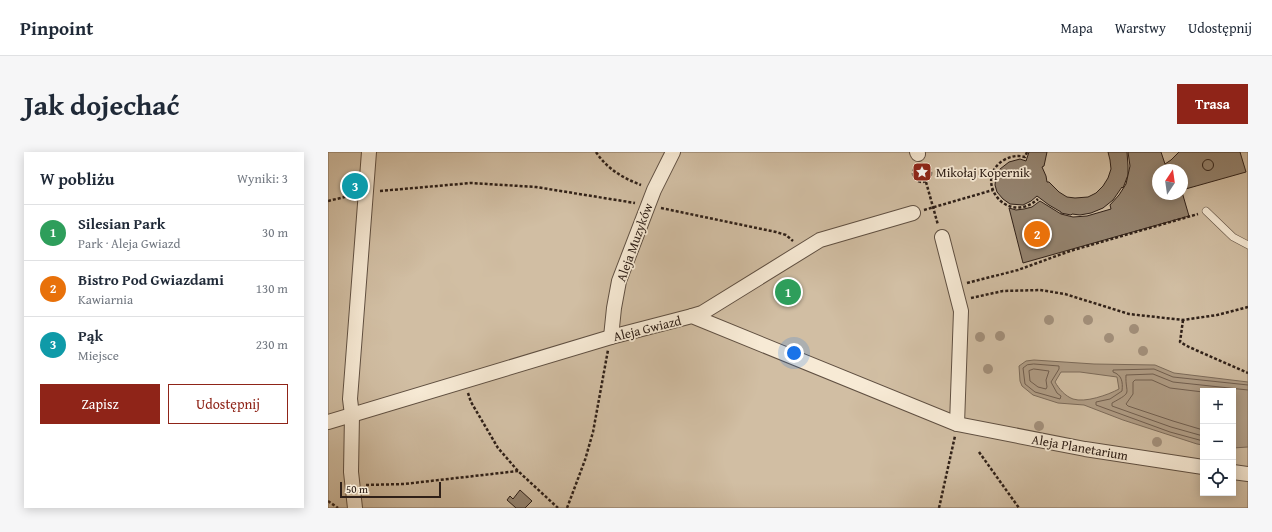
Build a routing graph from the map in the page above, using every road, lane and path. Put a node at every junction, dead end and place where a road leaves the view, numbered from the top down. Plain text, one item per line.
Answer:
1 (369, 152) edge
2 (596, 152) edge
3 (673, 152) edge
4 (1027, 152) edge
5 (926, 182) junction
6 (654, 190) junction
7 (992, 190) junction
8 (366, 193) junction
9 (1038, 199) dead end
10 (328, 201) edge
11 (648, 206) junction
12 (933, 207) junction
13 (1206, 211) joint
14 (913, 213) joint
15 (942, 237) joint
16 (1248, 245) edge
17 (803, 250) junction
18 (955, 286) junction
19 (958, 300) junction
20 (1248, 307) edge
21 (692, 316) junction
22 (1183, 320) junction
23 (610, 337) junction
24 (1248, 373) edge
25 (468, 393) dead end
26 (352, 415) junction
27 (328, 422) edge
28 (957, 424) junction
29 (979, 452) dead end
30 (1200, 467) edge
31 (518, 471) junction
32 (1236, 472) edge
33 (1248, 474) edge
34 (352, 483) junction
35 (328, 502) edge
36 (338, 508) edge
37 (355, 508) edge
38 (558, 508) edge
39 (567, 508) edge
40 (939, 508) edge
41 (1019, 508) edge

1 - 8 street
2 - 6 path
3 - 6 street, Aleja Muzyków
4 - 7 path
5 - 5 path
5 - 12 path
6 - 11 street, Aleja Muzyków
7 - 9 path
7 - 12 path
8 - 10 path
8 - 11 path
8 - 26 street
11 - 17 path
11 - 23 street, Aleja Muzyków
12 - 14 path
12 - 15 path
13 - 16 lane
13 - 18 path
14 - 17 street
15 - 18 street
17 - 21 street
18 - 19 street
19 - 22 path
19 - 28 street
20 - 22 path
21 - 23 street, Aleja Gwiazd
21 - 28 street, Aleja Gwiazd
22 - 24 path
23 - 26 street, Aleja Gwiazd
23 - 39 path
25 - 31 path
26 - 27 street, Aleja Gwiazd
26 - 34 street
28 - 30 street, Aleja Planetarium
28 - 40 path
29 - 41 path
31 - 34 path
31 - 38 path
32 - 33 street
34 - 37 street
35 - 36 path

